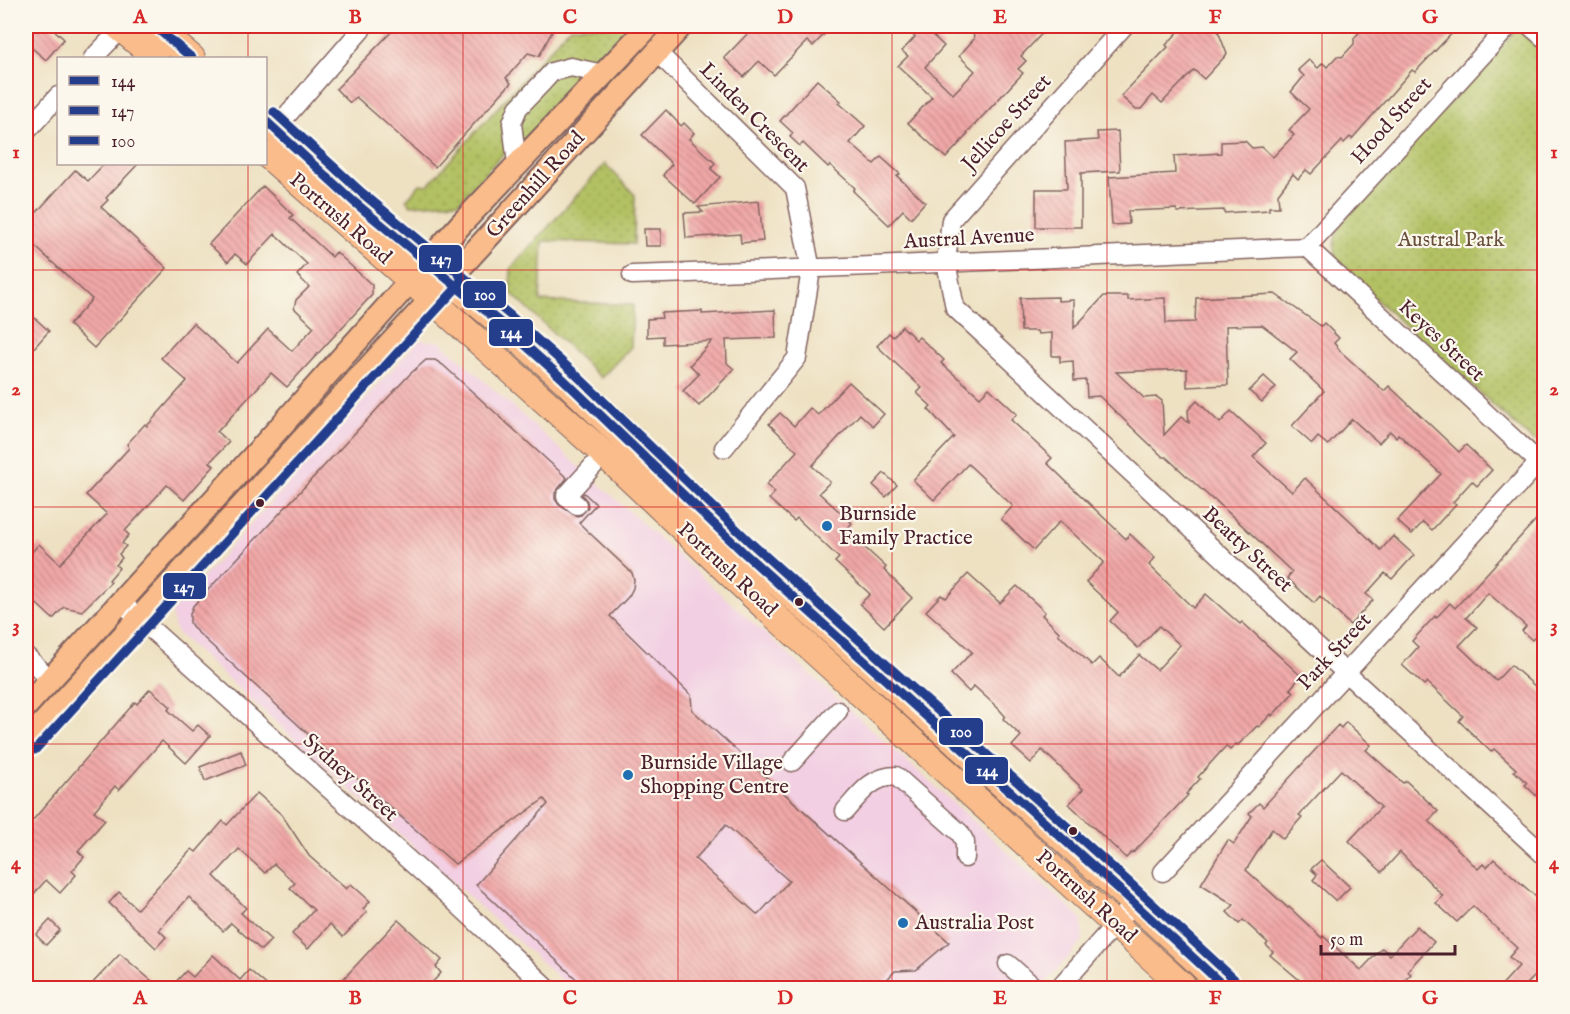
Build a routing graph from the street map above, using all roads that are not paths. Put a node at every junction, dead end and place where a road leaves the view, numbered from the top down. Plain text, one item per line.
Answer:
1 (154, 26) edge
2 (359, 26) edge
3 (649, 26) edge
4 (681, 26) edge
5 (1124, 26) edge
6 (1509, 26) edge
7 (1530, 26) edge
8 (120, 27) edge
9 (1545, 38) edge
10 (657, 52) junction
11 (94, 57) edge
12 (155, 57) edge
13 (191, 57) edge
14 (603, 74) junction
15 (57, 97) edge
16 (270, 125) edge
17 (26, 132) edge
18 (267, 155) edge
19 (517, 164) junction
20 (1307, 247) junction
21 (946, 261) junction
22 (811, 270) junction
23 (419, 271) junction
24 (632, 275) dead end
25 (449, 280) junction
26 (431, 299) junction
27 (724, 448) dead end
28 (604, 454) junction
29 (1543, 462) edge
30 (577, 505) dead end
31 (121, 602) junction
32 (139, 618) junction
33 (26, 656) edge
34 (1346, 673) junction
35 (50, 679) junction
36 (26, 706) edge
37 (838, 711) dead end
38 (26, 742) edge
39 (793, 763) dead end
40 (845, 811) dead end
41 (1545, 855) edge
42 (965, 858) dead end
43 (1163, 872) dead end
44 (1134, 903) junction
45 (1116, 924) junction
46 (1008, 964) dead end
47 (548, 988) edge
48 (1035, 988) edge
49 (1059, 988) edge
50 (1185, 988) edge
51 (1226, 988) edge

1 - 13 highway
2 - 16 street
3 - 14 main road, Greenhill Road
4 - 10 main road, Greenhill Road
5 - 21 street, Jellicoe Street
6 - 20 street, Hood Street
7 - 9 street
8 - 11 street
8 - 12 highway
10 - 22 street, Linden Crescent
10 - 25 main road, Greenhill Road
14 - 19 main road, Greenhill Road
14 - 19 street
15 - 17 street
16 - 23 highway, Portrush Road
18 - 23 highway, Portrush Road
19 - 23 main road, Greenhill Road
20 - 21 street, Austral Avenue
20 - 29 street, Keyes Street
21 - 22 street, Austral Avenue
21 - 34 street, Beatty Street
22 - 24 street, Austral Avenue
22 - 27 street, Linden Crescent
23 - 25 highway, Portrush Road
23 - 26 highway, Portrush Road
23 - 31 main road, Greenhill Road
25 - 26 main road, Greenhill Road
25 - 44 highway, Portrush Road
26 - 28 highway, Portrush Road
26 - 32 main road, Greenhill Road
28 - 30 street
28 - 45 highway, Portrush Road
29 - 34 street, Park Street
31 - 32 street, Sydney Street
31 - 35 main road, Greenhill Road
32 - 38 main road, Greenhill Road
32 - 47 street, Sydney Street
33 - 35 street
34 - 41 street, Beatty Street
34 - 43 street, Park Street
35 - 36 main road, Greenhill Road
37 - 39 street
40 - 42 street
44 - 45 street
44 - 51 highway, Portrush Road
45 - 49 street
45 - 50 highway, Portrush Road
46 - 48 street

